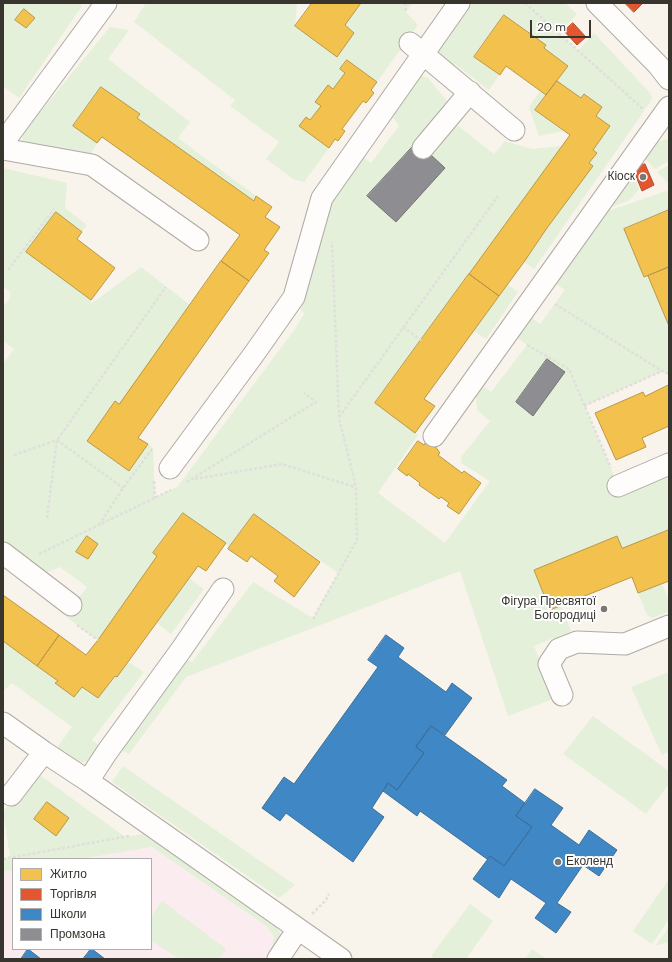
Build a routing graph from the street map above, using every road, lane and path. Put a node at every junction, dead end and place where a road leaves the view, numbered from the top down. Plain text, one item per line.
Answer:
1 (106, 3) edge
2 (405, 3) edge
3 (459, 3) edge
4 (525, 3) edge
5 (597, 3) edge
6 (406, 12) dead end
7 (416, 48) junction
8 (669, 79) edge
9 (470, 92) junction
10 (669, 107) edge
11 (656, 125) junction
12 (514, 130) dead end
13 (3, 143) edge
14 (423, 148) dead end
15 (3, 149) edge
16 (498, 196) dead end
17 (54, 210) dead end
18 (198, 240) dead end
19 (332, 240) dead end
20 (8, 270) dead end
21 (166, 287) dead end
22 (555, 304) dead end
23 (403, 328) junction
24 (421, 340) dead end
25 (527, 345) dead end
26 (662, 371) junction
27 (669, 374) edge
28 (304, 393) dead end
29 (584, 406) junction
30 (339, 418) junction
31 (434, 436) dead end
32 (57, 440) junction
33 (153, 448) dead end
34 (14, 456) dead end
35 (669, 464) edge
36 (170, 468) dead end
37 (154, 481) dead end
38 (618, 486) joint
39 (356, 487) junction
40 (123, 488) junction
41 (47, 518) dead end
42 (98, 526) junction
43 (11, 559) edge
44 (223, 589) dead end
45 (71, 605) dead end
46 (313, 618) dead end
47 (669, 626) edge
48 (562, 695) dead end
49 (3, 723) edge
50 (44, 752) junction
51 (88, 781) junction
52 (12, 795) dead end
53 (131, 836) dead end
54 (3, 859) edge
55 (329, 894) dead end
56 (298, 929) junction
57 (278, 959) edge
58 (341, 959) edge

1 - 13 street
2 - 6 path
3 - 7 street
4 - 11 path
5 - 8 street
7 - 9 street
7 - 36 street
9 - 12 street
9 - 14 street
10 - 11 street
11 - 31 street
15 - 18 street
16 - 23 path
17 - 20 path
19 - 30 path
21 - 32 path
22 - 26 path
23 - 24 path
23 - 30 path
25 - 29 path
26 - 27 path
26 - 29 path
28 - 39 path
29 - 38 path
30 - 39 path
32 - 34 path
32 - 40 path
32 - 41 path
33 - 40 path
35 - 38 street
37 - 42 path
39 - 46 path
40 - 42 path
42 - 43 path
43 - 45 street
44 - 51 street
47 - 48 street
49 - 50 street
50 - 51 street
50 - 52 street
51 - 56 street
53 - 54 path
55 - 56 path
56 - 57 street
56 - 58 street

